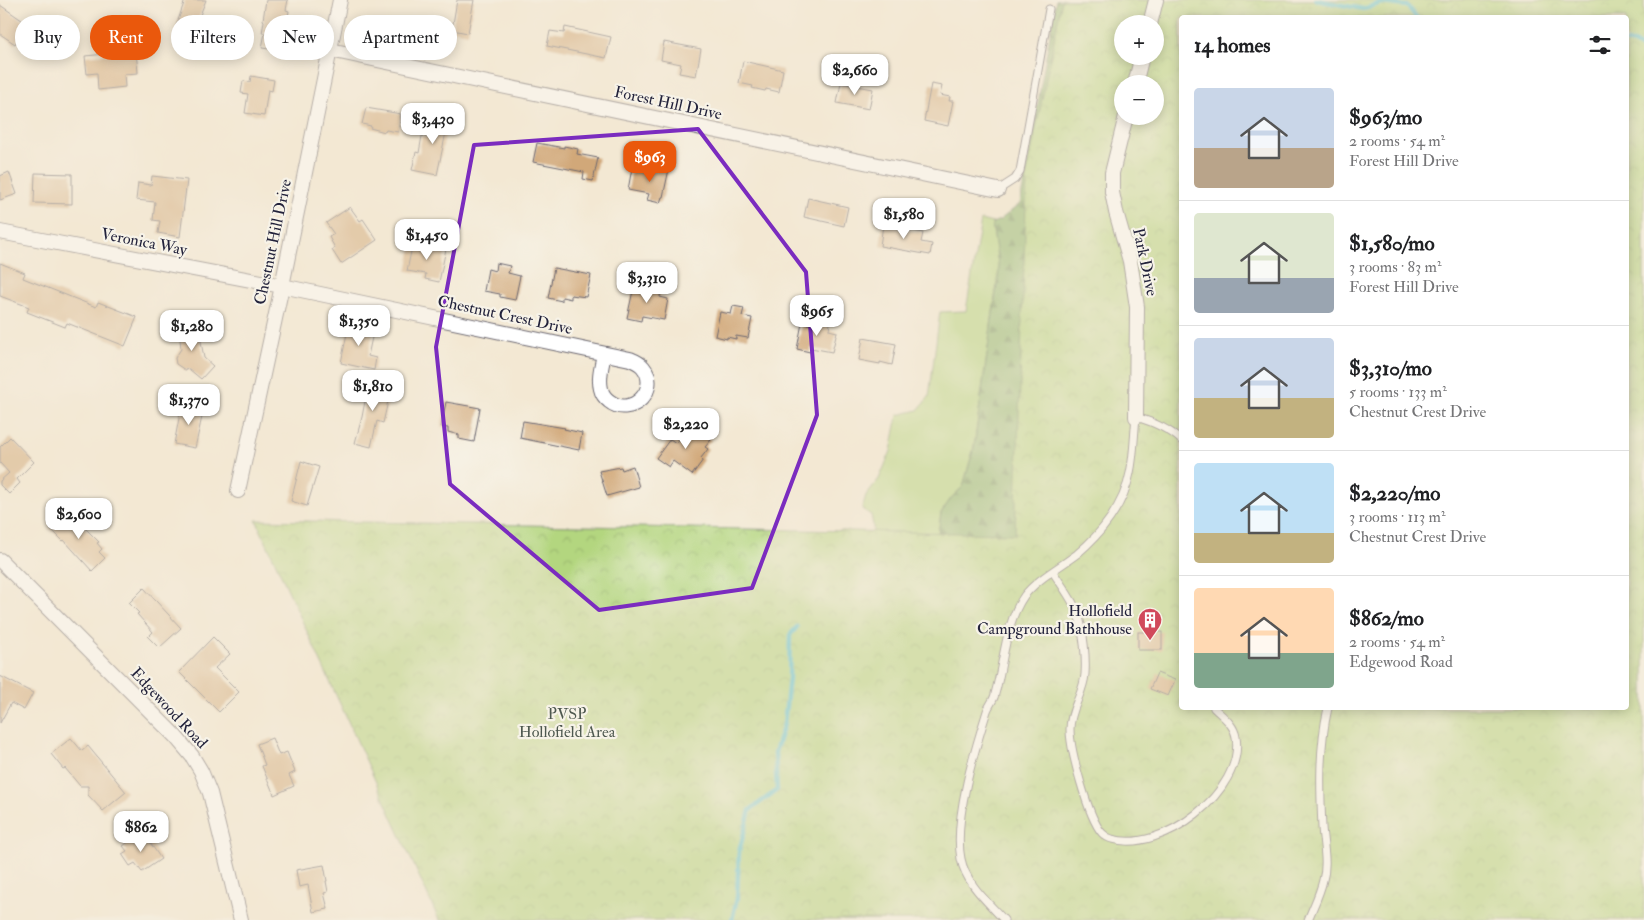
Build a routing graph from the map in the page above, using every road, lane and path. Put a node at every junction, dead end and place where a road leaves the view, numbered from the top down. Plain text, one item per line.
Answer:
1 (340, 0) edge
2 (1156, 0) edge
3 (1049, 9) dead end
4 (1152, 15) edge
5 (334, 30) edge
6 (334, 51) edge
7 (328, 60) edge
8 (1124, 125) edge
9 (998, 190) joint
10 (0, 232) edge
11 (282, 286) junction
12 (604, 354) junction
13 (1136, 417) junction
14 (1179, 438) edge
15 (238, 491) dead end
16 (0, 560) edge
17 (1053, 572) junction
18 (1216, 710) edge
19 (1328, 710) edge
20 (241, 920) edge
21 (1004, 920) edge
22 (1308, 920) edge

1 - 5 street, Chestnut Hill Drive
2 - 4 street
3 - 9 lane
6 - 9 street, Forest Hill Drive
7 - 11 street, Chestnut Hill Drive
8 - 13 street, Park Drive
10 - 11 street, Veronica Way
11 - 12 street, Chestnut Crest Drive
11 - 15 street, Chestnut Hill Drive
12 - 12 street, Chestnut Crest Drive
13 - 14 lane
13 - 17 lane
16 - 20 street, Edgewood Road
17 - 18 lane
17 - 21 lane
19 - 22 lane

